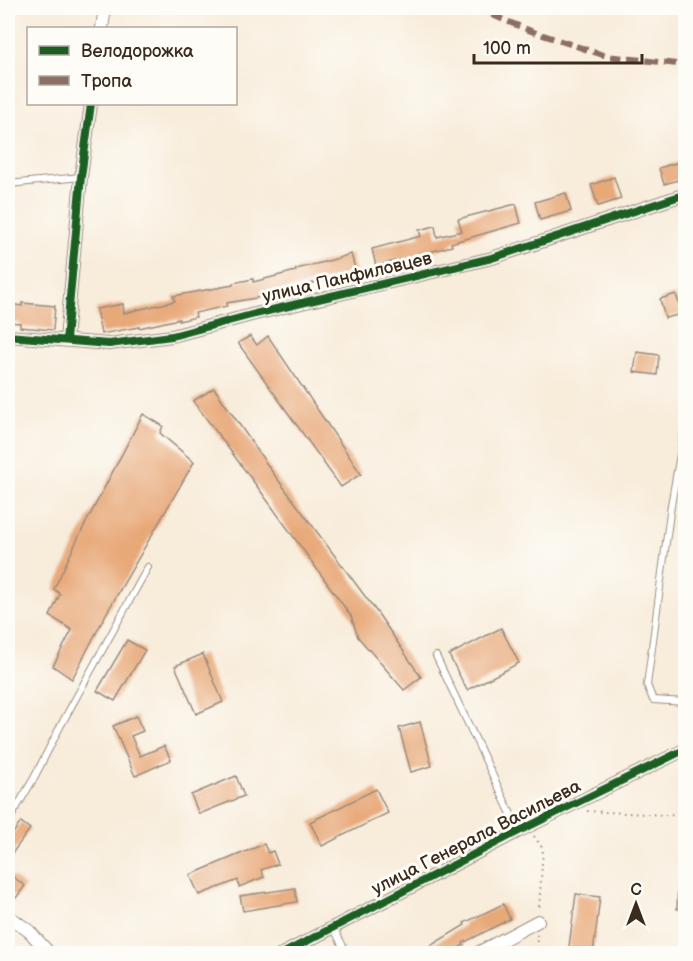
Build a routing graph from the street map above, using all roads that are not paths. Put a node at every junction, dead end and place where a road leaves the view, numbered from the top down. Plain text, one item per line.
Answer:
1 (105, 8) edge
2 (102, 27) edge
3 (91, 105) edge
4 (81, 177) junction
5 (8, 184) edge
6 (686, 194) edge
7 (8, 336) edge
8 (66, 340) junction
9 (686, 421) edge
10 (148, 567) dead end
11 (436, 656) dead end
12 (686, 702) edge
13 (686, 749) edge
14 (8, 822) edge
15 (523, 829) junction
16 (8, 916) edge
17 (538, 921) road end
18 (333, 927) junction
19 (50, 954) edge
20 (282, 954) edge
21 (347, 954) edge
22 (476, 954) edge

1 - 2 street
3 - 4 street
4 - 5 lane
4 - 8 street
6 - 8 street, улица Панфиловцев
7 - 8 street, улица Панфиловцев
9 - 12 lane
10 - 14 lane
11 - 15 lane
13 - 15 street, улица Генерала Васильева
15 - 18 street, улица Генерала Васильева
16 - 19 street
17 - 22 street
18 - 20 street, улица Генерала Васильева
18 - 21 lane

